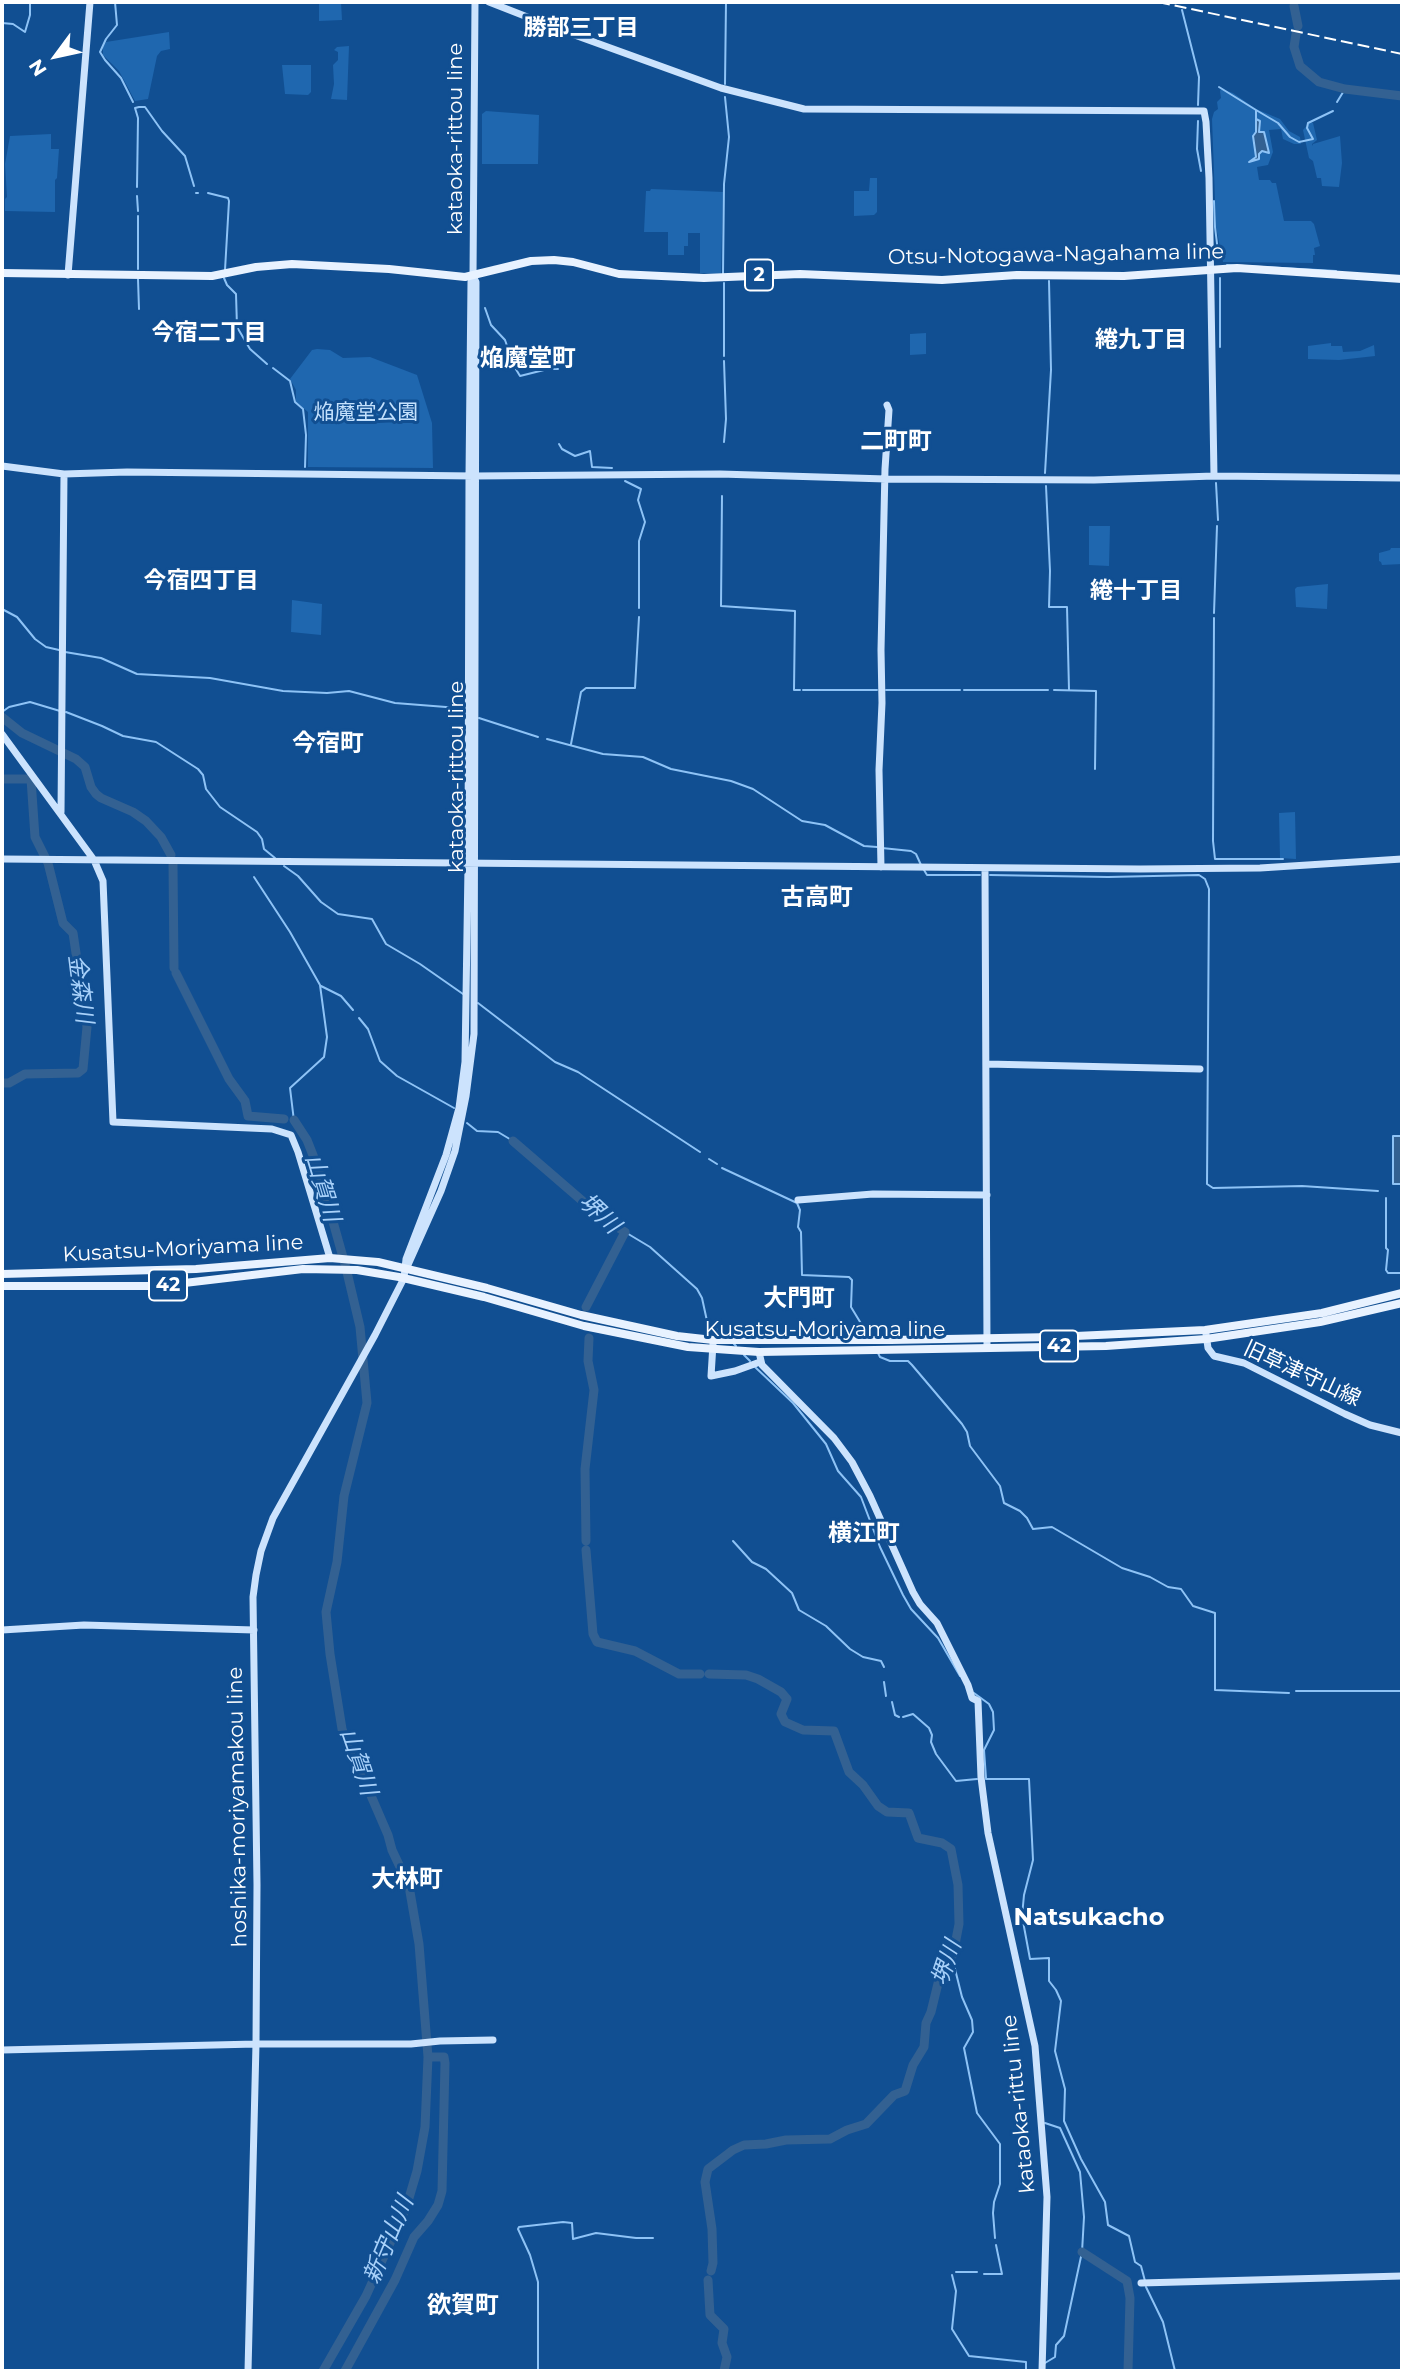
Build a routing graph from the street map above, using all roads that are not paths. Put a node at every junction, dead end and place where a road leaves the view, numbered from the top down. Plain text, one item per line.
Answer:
1 (90, 2) edge
2 (475, 2) edge
3 (489, 2) edge
4 (1211, 271) junction
5 (2, 273) edge
6 (68, 275) junction
7 (473, 276) junction
8 (1402, 279) edge
9 (887, 405) dead end
10 (2, 466) edge
11 (64, 474) junction
12 (471, 476) junction
13 (1214, 476) junction
14 (1402, 478) edge
15 (886, 479) junction
16 (2, 734) edge
17 (61, 812) junction
18 (2, 859) edge
19 (1402, 859) edge
20 (94, 860) junction
21 (471, 863) junction
22 (881, 867) junction
23 (985, 868) junction
24 (987, 1064) junction
25 (1200, 1069) dead end
26 (987, 1195) junction
27 (798, 1200) dead end
28 (330, 1258) junction
29 (406, 1268) junction
30 (2, 1274) edge
31 (404, 1278) junction
32 (2, 1286) edge
33 (1402, 1293) edge
34 (1402, 1303) edge
35 (1206, 1334) junction
36 (987, 1343) junction
37 (713, 1344) junction
38 (759, 1352) junction
39 (760, 1362) junction
40 (1402, 1433) edge
41 (2, 1630) edge
42 (254, 1630) junction
43 (493, 2040) dead end
44 (256, 2044) junction
45 (2, 2050) edge
46 (1402, 2276) edge
47 (1141, 2283) dead end
48 (248, 2371) edge
49 (1042, 2371) edge

1 - 6 street
2 - 7 street, kataoka-rittou line
3 - 4 street
4 - 7 main road, Otsu-Notogawa-Nagahama line / 2
4 - 8 main road, Otsu-Notogawa-Nagahama line / 2
4 - 13 street
5 - 6 main road, Otsu-Notogawa-Nagahama line / 2
6 - 7 main road, Otsu-Notogawa-Nagahama line / 2
7 - 12 street, kataoka-rittou line
9 - 15 street
10 - 11 street
11 - 12 street
11 - 17 street
12 - 15 street
12 - 21 street, kataoka-rittou line
13 - 14 street
13 - 15 street
15 - 22 street
16 - 17 street
17 - 20 street
18 - 20 street
19 - 23 street
20 - 21 street
20 - 28 street
21 - 22 street
21 - 29 street, kataoka-rittou line
22 - 23 street
23 - 24 street
24 - 25 street
24 - 26 street
26 - 27 street
26 - 36 street
28 - 29 main road, Kusatsu-Moriyama line / 42
28 - 30 main road, Kusatsu-Moriyama line / 42
29 - 31 street, kataoka-rittou line
29 - 37 main road, Kusatsu-Moriyama line / 42
31 - 32 main road, Kusatsu-Moriyama line / 42
31 - 37 main road, Kusatsu-Moriyama line / 42
31 - 42 street, hoshika-moriyamakou line
33 - 35 main road, Kusatsu-Moriyama line / 42
34 - 35 main road, Kusatsu-Moriyama line / 42
35 - 36 main road, Kusatsu-Moriyama line / 42
35 - 40 street, 旧草津守山線
36 - 37 main road, Kusatsu-Moriyama line / 42
36 - 38 main road, Kusatsu-Moriyama line / 42
37 - 38 main road, Kusatsu-Moriyama line / 42
37 - 39 street
38 - 39 street
39 - 49 street, kataoka-rittu line
41 - 42 street
42 - 44 street, hoshika-moriyamakou line
43 - 44 street
44 - 45 street
44 - 48 street, hoshika-moriyamakou line
46 - 47 street

